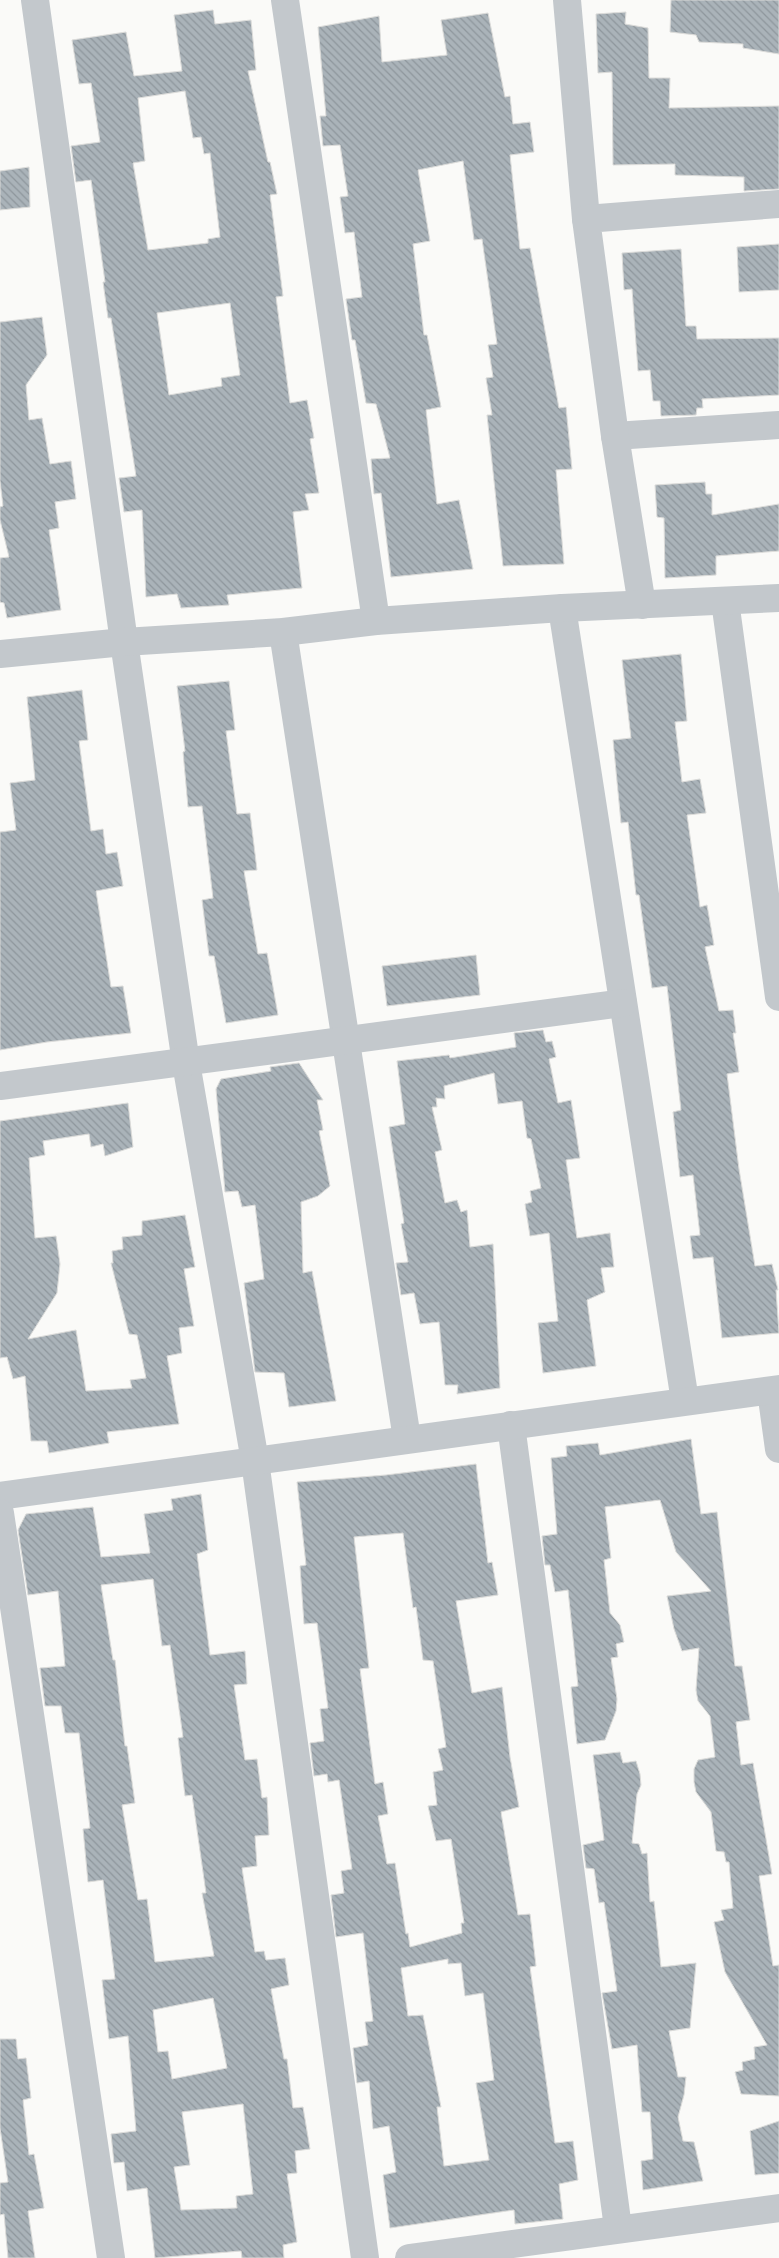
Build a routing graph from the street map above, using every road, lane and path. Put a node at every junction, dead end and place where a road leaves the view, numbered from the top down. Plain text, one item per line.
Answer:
1 (35, 0) edge
2 (285, 0) edge
3 (567, 0) edge
4 (779, 204) edge
5 (586, 220) junction
6 (779, 425) edge
7 (615, 436) junction
8 (779, 598) edge
9 (725, 601) junction
10 (642, 605) junction
11 (562, 608) junction
12 (376, 621) junction
13 (282, 632) junction
14 (124, 642) junction
15 (0, 654) edge
16 (778, 987) edge
17 (623, 1003) junction
18 (346, 1039) junction
19 (186, 1063) junction
20 (0, 1086) edge
21 (775, 1390) edge
22 (685, 1401) junction
23 (511, 1425) junction
24 (408, 1439) junction
25 (779, 1449) edge
26 (254, 1461) junction
27 (0, 1496) edge
28 (0, 1513) edge
29 (779, 2208) edge
30 (618, 2228) junction
31 (111, 2258) edge
32 (365, 2258) edge
33 (409, 2258) edge

1 - 14 street
2 - 12 street
3 - 5 street
4 - 5 street
5 - 7 street
6 - 7 street
7 - 10 street
8 - 9 street
9 - 10 street
9 - 16 street
10 - 11 street
11 - 12 street
11 - 17 street
12 - 13 street
13 - 14 street
13 - 18 street
14 - 15 street
14 - 19 street
17 - 18 street
17 - 22 street
18 - 19 street
18 - 24 street
19 - 20 street
19 - 26 street
21 - 22 street
21 - 25 street
22 - 23 street
23 - 24 street
23 - 30 street
24 - 26 street
26 - 27 street
26 - 32 street
28 - 31 street
29 - 30 street
30 - 33 street

